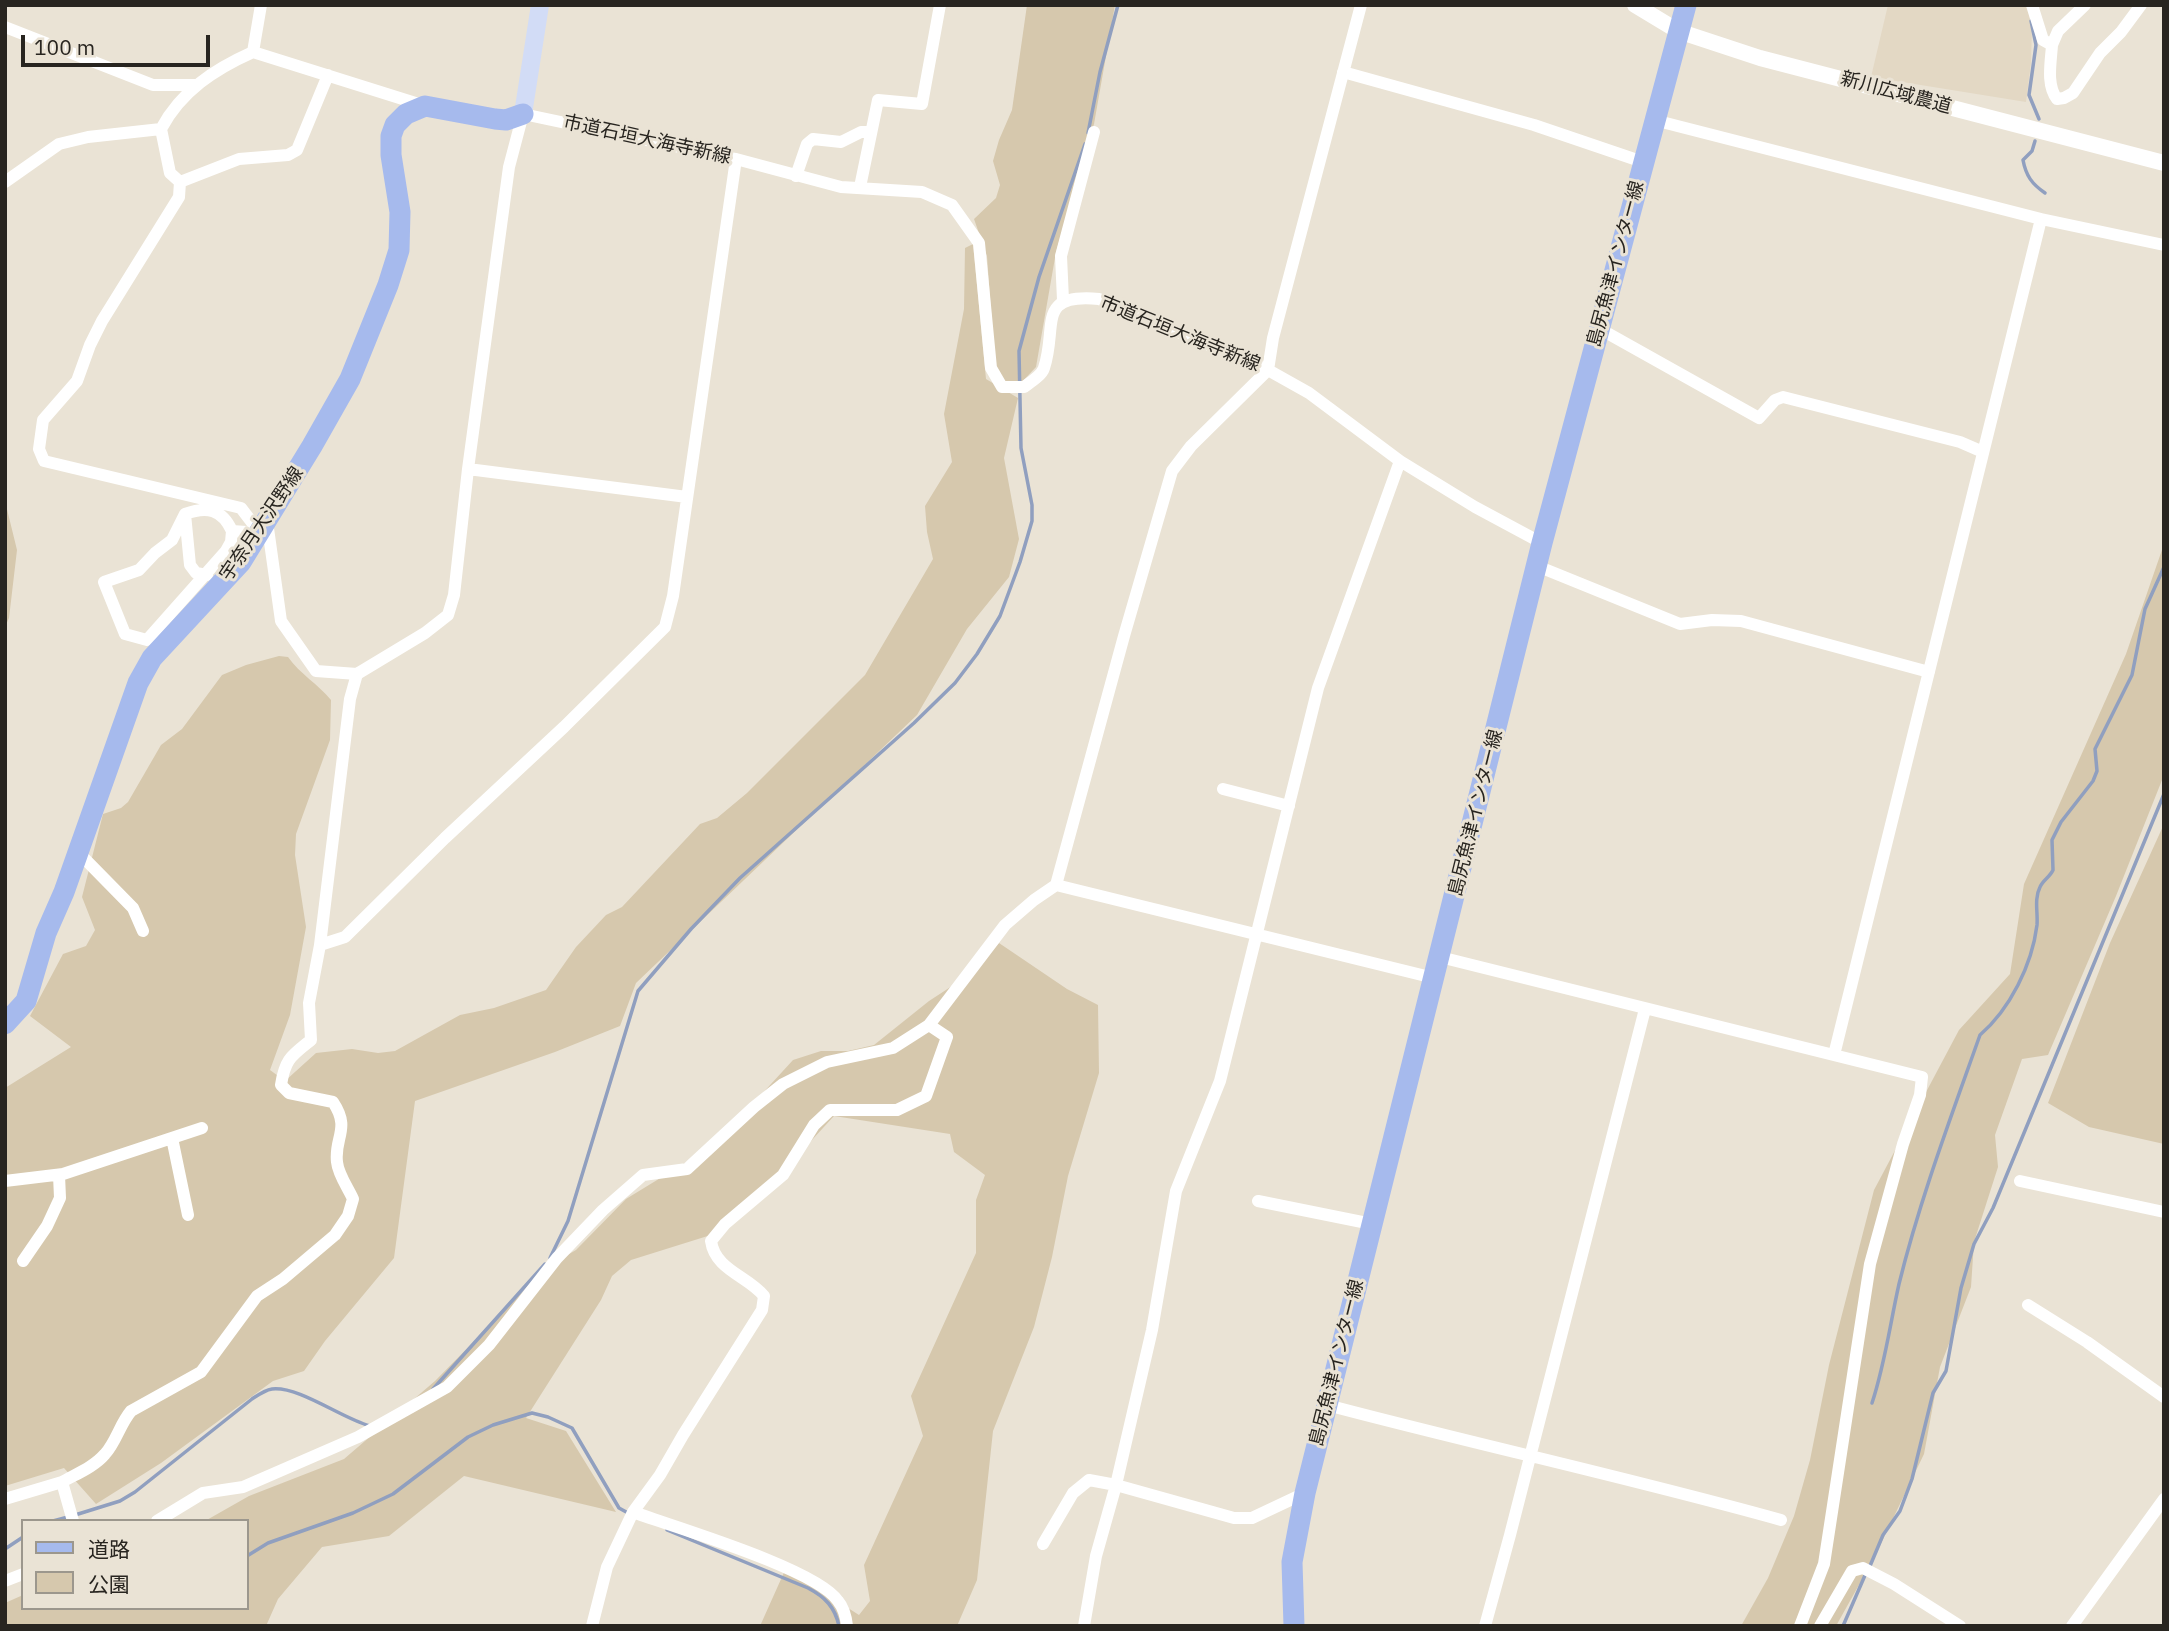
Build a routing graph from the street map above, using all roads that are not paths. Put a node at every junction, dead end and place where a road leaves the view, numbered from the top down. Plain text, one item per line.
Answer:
1 (261, 5) edge
2 (540, 5) edge
3 (940, 5) edge
4 (1360, 5) edge
5 (1635, 5) edge
6 (1686, 5) edge
7 (2032, 5) edge
8 (2085, 5) edge
9 (2141, 5) edge
10 (5, 27) edge
11 (1678, 31) junction
12 (2052, 45) junction
13 (253, 52) junction
14 (1343, 72) junction
15 (328, 75) junction
16 (196, 85) junction
17 (425, 106) junction
18 (523, 114) junction
19 (1654, 120) junction
20 (161, 129) junction
21 (870, 132) junction
22 (1094, 132) dead end
23 (736, 159) junction
24 (1643, 162) junction
25 (2164, 163) edge
26 (796, 176) junction
27 (5, 181) edge
28 (180, 182) junction
29 (860, 187) junction
30 (2041, 219) junction
31 (2164, 244) edge
32 (1062, 300) junction
33 (1600, 329) junction
34 (1268, 370) junction
35 (1983, 452) junction
36 (1400, 461) junction
37 (468, 469) junction
38 (687, 498) junction
39 (185, 514) junction
40 (264, 527) junction
41 (232, 531) junction
42 (1542, 543) junction
43 (1537, 566) junction
44 (206, 575) junction
45 (1929, 671) junction
46 (357, 674) junction
47 (1223, 789) dead end
48 (1289, 806) junction
49 (78, 852) junction
50 (1056, 885) junction
51 (143, 931) dead end
52 (1257, 934) junction
53 (320, 945) junction
54 (1440, 957) junction
55 (1434, 978) junction
56 (1645, 1009) junction
57 (5, 1024) edge
58 (929, 1025) junction
59 (1834, 1055) junction
60 (202, 1128) dead end
61 (172, 1138) junction
62 (59, 1175) junction
63 (5, 1181) edge
64 (2020, 1181) dead end
65 (1258, 1201) dead end
66 (2164, 1212) edge
67 (188, 1215) dead end
68 (1372, 1224) junction
69 (23, 1261) dead end
70 (2028, 1305) dead end
71 (2164, 1397) edge
72 (1327, 1405) junction
73 (1530, 1457) junction
74 (62, 1482) junction
75 (1116, 1485) junction
76 (1305, 1493) junction
77 (5, 1499) edge
78 (2164, 1499) edge
79 (633, 1512) junction
80 (72, 1519) edge
81 (160, 1519) edge
82 (1781, 1521) dead end
83 (1043, 1544) dead end
84 (592, 1626) edge
85 (847, 1626) edge
86 (1083, 1626) edge
87 (1294, 1626) edge
88 (1485, 1626) edge
89 (1800, 1626) edge
90 (1820, 1626) edge
91 (1960, 1626) edge
92 (2072, 1626) edge

1 - 13 street
2 - 18 main road
3 - 21 street
4 - 14 street
5 - 11 street, 新川広域農道
6 - 11 main road, 島尻魚津インター線
7 - 12 street
8 - 12 street
9 - 12 street
10 - 16 street
11 - 19 main road, 島尻魚津インター線
11 - 25 street, 新川広域農道
13 - 15 street
13 - 16 street
14 - 24 street
14 - 34 street
15 - 17 street
15 - 28 street
16 - 20 street
17 - 18 main road
17 - 40 main road, 宇奈月大沢野線
18 - 23 street, 市道石垣大海寺新線
18 - 37 street
19 - 24 main road, 島尻魚津インター線
19 - 30 street
20 - 27 street
20 - 28 street
21 - 26 street
21 - 29 street
22 - 32 street
23 - 26 street, 市道石垣大海寺新線
23 - 38 street
24 - 33 main road, 島尻魚津インター線
26 - 29 street, 市道石垣大海寺新線
28 - 40 street
29 - 32 street, 市道石垣大海寺新線
30 - 31 street
30 - 35 street
32 - 34 street, 市道石垣大海寺新線
33 - 35 street
33 - 42 main road, 島尻魚津インター線
34 - 36 street, 市道石垣大海寺新線
34 - 50 street
35 - 45 street
36 - 42 street, 市道石垣大海寺新線
36 - 48 street
37 - 38 street
37 - 46 street
38 - 53 street
39 - 41 street
39 - 44 street
39 - 44 street
40 - 41 street
40 - 46 street
40 - 49 main road, 宇奈月大沢野線
41 - 44 street
42 - 43 main road, 島尻魚津インター線
43 - 45 street
43 - 54 main road, 島尻魚津インター線
45 - 59 street
46 - 53 street
47 - 48 street
48 - 52 street
49 - 51 street
49 - 57 main road, 宇奈月大沢野線
50 - 52 street
50 - 58 street
52 - 55 street
52 - 75 street
53 - 74 street
54 - 55 main road, 島尻魚津インター線
54 - 56 street
55 - 68 main road, 島尻魚津インター線
56 - 59 street
56 - 73 street
58 - 79 street
58 - 81 street
59 - 89 street
60 - 61 street
61 - 62 street
61 - 67 street
62 - 63 street
62 - 69 street
64 - 66 street
65 - 68 street
68 - 72 main road, 島尻魚津インター線
70 - 71 street
72 - 73 street
72 - 76 main road, 島尻魚津インター線
73 - 82 street
73 - 88 street
74 - 77 street
74 - 80 street
75 - 76 street
75 - 83 street
75 - 86 street
76 - 87 main road, 島尻魚津インター線
78 - 92 street
79 - 84 street
79 - 85 street
90 - 91 street

